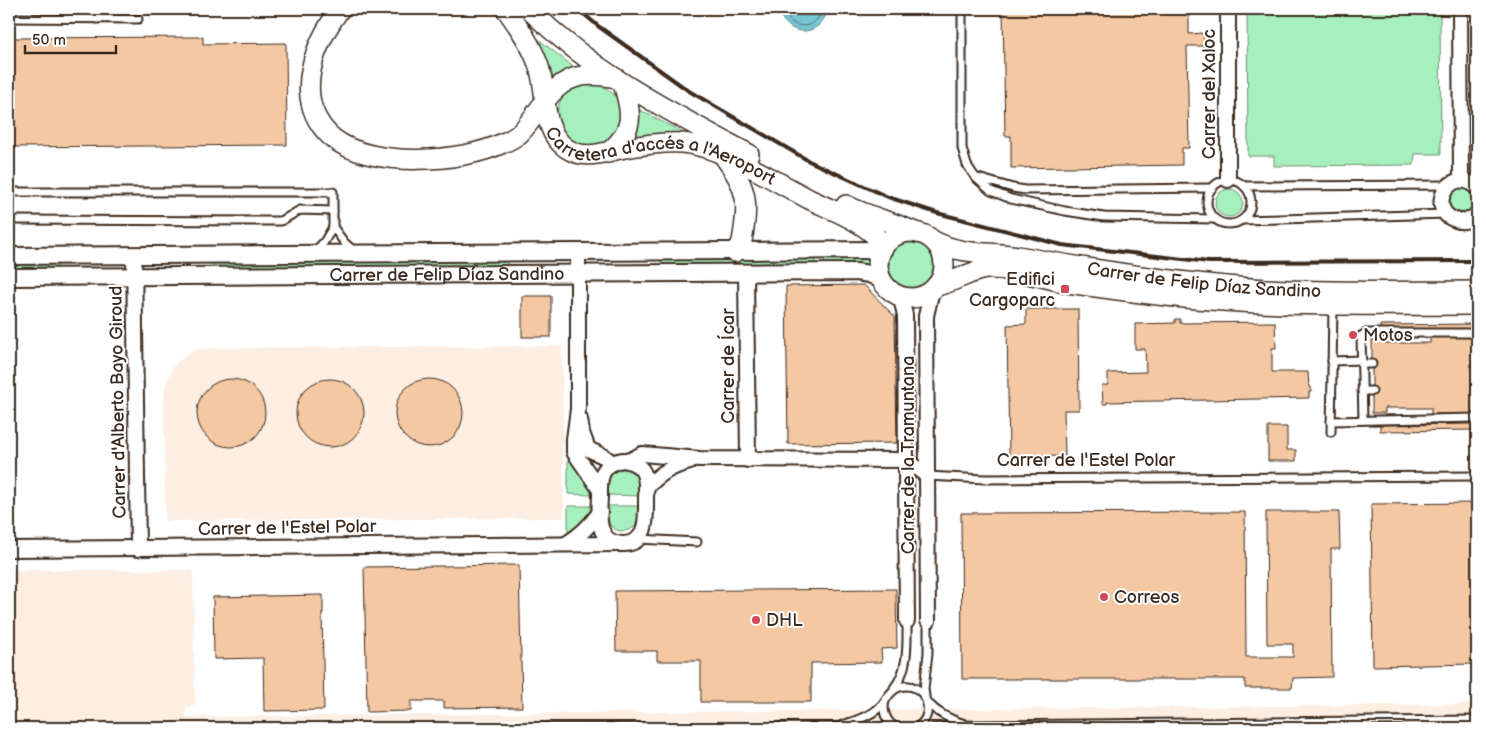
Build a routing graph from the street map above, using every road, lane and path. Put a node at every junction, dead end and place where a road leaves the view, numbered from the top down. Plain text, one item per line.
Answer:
1 (97, 9) edge
2 (340, 9) edge
3 (506, 9) edge
4 (529, 9) edge
5 (962, 9) edge
6 (1228, 9) edge
7 (1460, 9) edge
8 (9, 18) edge
9 (97, 19) junction
10 (138, 19) dead end
11 (618, 81) junction
12 (544, 101) junction
13 (608, 153) junction
14 (723, 155) junction
15 (975, 177) junction
16 (1228, 180) junction
17 (1468, 184) edge
18 (1244, 186) junction
19 (1211, 188) junction
20 (9, 192) edge
21 (333, 211) junction
22 (1446, 214) junction
23 (1477, 216) edge
24 (1213, 219) junction
25 (9, 220) edge
26 (1243, 220) junction
27 (334, 227) junction
28 (917, 233) junction
29 (934, 241) junction
30 (883, 249) junction
31 (735, 252) junction
32 (578, 253) junction
33 (312, 254) junction
34 (358, 254) junction
35 (134, 255) junction
36 (9, 256) edge
37 (746, 272) junction
38 (579, 274) junction
39 (135, 276) junction
40 (9, 277) edge
41 (889, 287) junction
42 (934, 288) junction
43 (1477, 290) edge
44 (1333, 298) junction
45 (1477, 305) edge
46 (1477, 333) edge
47 (1332, 361) junction
48 (1362, 362) junction
49 (1372, 364) dead end
50 (1362, 391) junction
51 (1372, 391) dead end
52 (578, 409) junction
53 (1477, 418) edge
54 (1332, 420) junction
55 (1363, 420) junction
56 (1331, 432) dead end
57 (629, 460) junction
58 (700, 460) junction
59 (748, 460) junction
60 (906, 460) junction
61 (612, 463) junction
62 (927, 476) junction
63 (1477, 476) edge
64 (646, 488) junction
65 (600, 490) junction
66 (600, 512) junction
67 (638, 539) junction
68 (698, 542) dead end
69 (566, 544) junction
70 (622, 544) junction
71 (9, 549) edge
72 (138, 549) junction
73 (907, 621) joint
74 (928, 621) joint
75 (892, 690) junction
76 (886, 698) junction
77 (926, 700) junction
78 (1477, 720) edge
79 (973, 725) junction
80 (835, 726) junction
81 (502, 728) edge
82 (726, 728) edge
83 (862, 728) edge
84 (896, 728) edge
85 (915, 728) edge
86 (934, 728) edge

1 - 9 lane
2 - 12 main road
3 - 12 main road, Carretera d'accés a l'Aeroport
4 - 11 main road, Carretera d'accés a l'Aeroport
5 - 15 lane
6 - 16 street, Carrer del Xaloc
7 - 17 street
8 - 9 lane
9 - 10 lane
11 - 12 main road
11 - 13 main road
11 - 28 main road, Carretera d'accés a l'Aeroport
12 - 13 main road, Carretera d'accés a l'Aeroport
13 - 14 main road, Carretera d'accés a l'Aeroport
14 - 30 main road, Carretera d'accés a l'Aeroport
14 - 31 main road
15 - 19 lane
15 - 24 lane
16 - 18 lane
16 - 19 lane
17 - 18 lane
17 - 22 street
18 - 26 lane
19 - 24 lane
20 - 21 lane
21 - 25 lane
21 - 27 lane
22 - 23 street
22 - 26 lane
24 - 26 lane
27 - 33 lane
27 - 34 lane
28 - 29 main road
28 - 30 main road
29 - 42 main road
29 - 44 main road, Carrer de Felip Díaz Sandino
30 - 31 street, Carrer de Felip Díaz Sandino
30 - 41 main road
31 - 32 street, Carrer de Felip Díaz Sandino
32 - 34 street, Carrer de Felip Díaz Sandino
32 - 38 street
33 - 34 street, Carrer de Felip Díaz Sandino
33 - 35 street, Carrer de Felip Díaz Sandino
35 - 36 street, Carrer de Felip Díaz Sandino
35 - 39 street, Carrer d'Alberto Bayo Giroud
37 - 38 street, Carrer de Felip Díaz Sandino
37 - 41 street, Carrer de Felip Díaz Sandino
37 - 59 street, Carrer de Ícar
38 - 39 street, Carrer de Felip Díaz Sandino
38 - 52 street
39 - 40 street, Carrer de Felip Díaz Sandino
39 - 72 street, Carrer d'Alberto Bayo Giroud
41 - 42 main road
41 - 60 street, Carrer de la Tramuntana
42 - 44 main road, Carrer de Felip Díaz Sandino
42 - 62 street, Carrer de la Tramuntana
43 - 44 main road, Carrer de Felip Díaz Sandino
44 - 45 main road, Carrer de Felip Díaz Sandino
44 - 47 lane
46 - 48 lane
47 - 48 lane
47 - 54 lane
48 - 49 lane
48 - 50 lane
50 - 51 lane
50 - 55 lane
52 - 61 street
52 - 65 street
53 - 55 lane
54 - 55 lane
54 - 56 lane
57 - 58 street
57 - 61 street
57 - 64 street
58 - 59 street
58 - 64 street
59 - 60 street
60 - 62 street
60 - 73 street, Carrer de la Tramuntana
61 - 65 street
62 - 63 lane, Carrer de l'Estel Polar
62 - 74 street, Carrer de la Tramuntana
64 - 67 street
65 - 66 street
66 - 69 street
66 - 70 street
67 - 68 lane
67 - 70 street
69 - 70 street, Carrer de l'Estel Polar
69 - 72 street, Carrer de l'Estel Polar
71 - 72 street, Carrer de l'Estel Polar
73 - 75 lane
74 - 77 lane
75 - 76 lane
75 - 77 lane
76 - 80 lane
76 - 84 lane
77 - 79 lane
77 - 85 lane
78 - 79 lane
79 - 86 lane
80 - 82 lane
80 - 83 lane
81 - 82 lane

